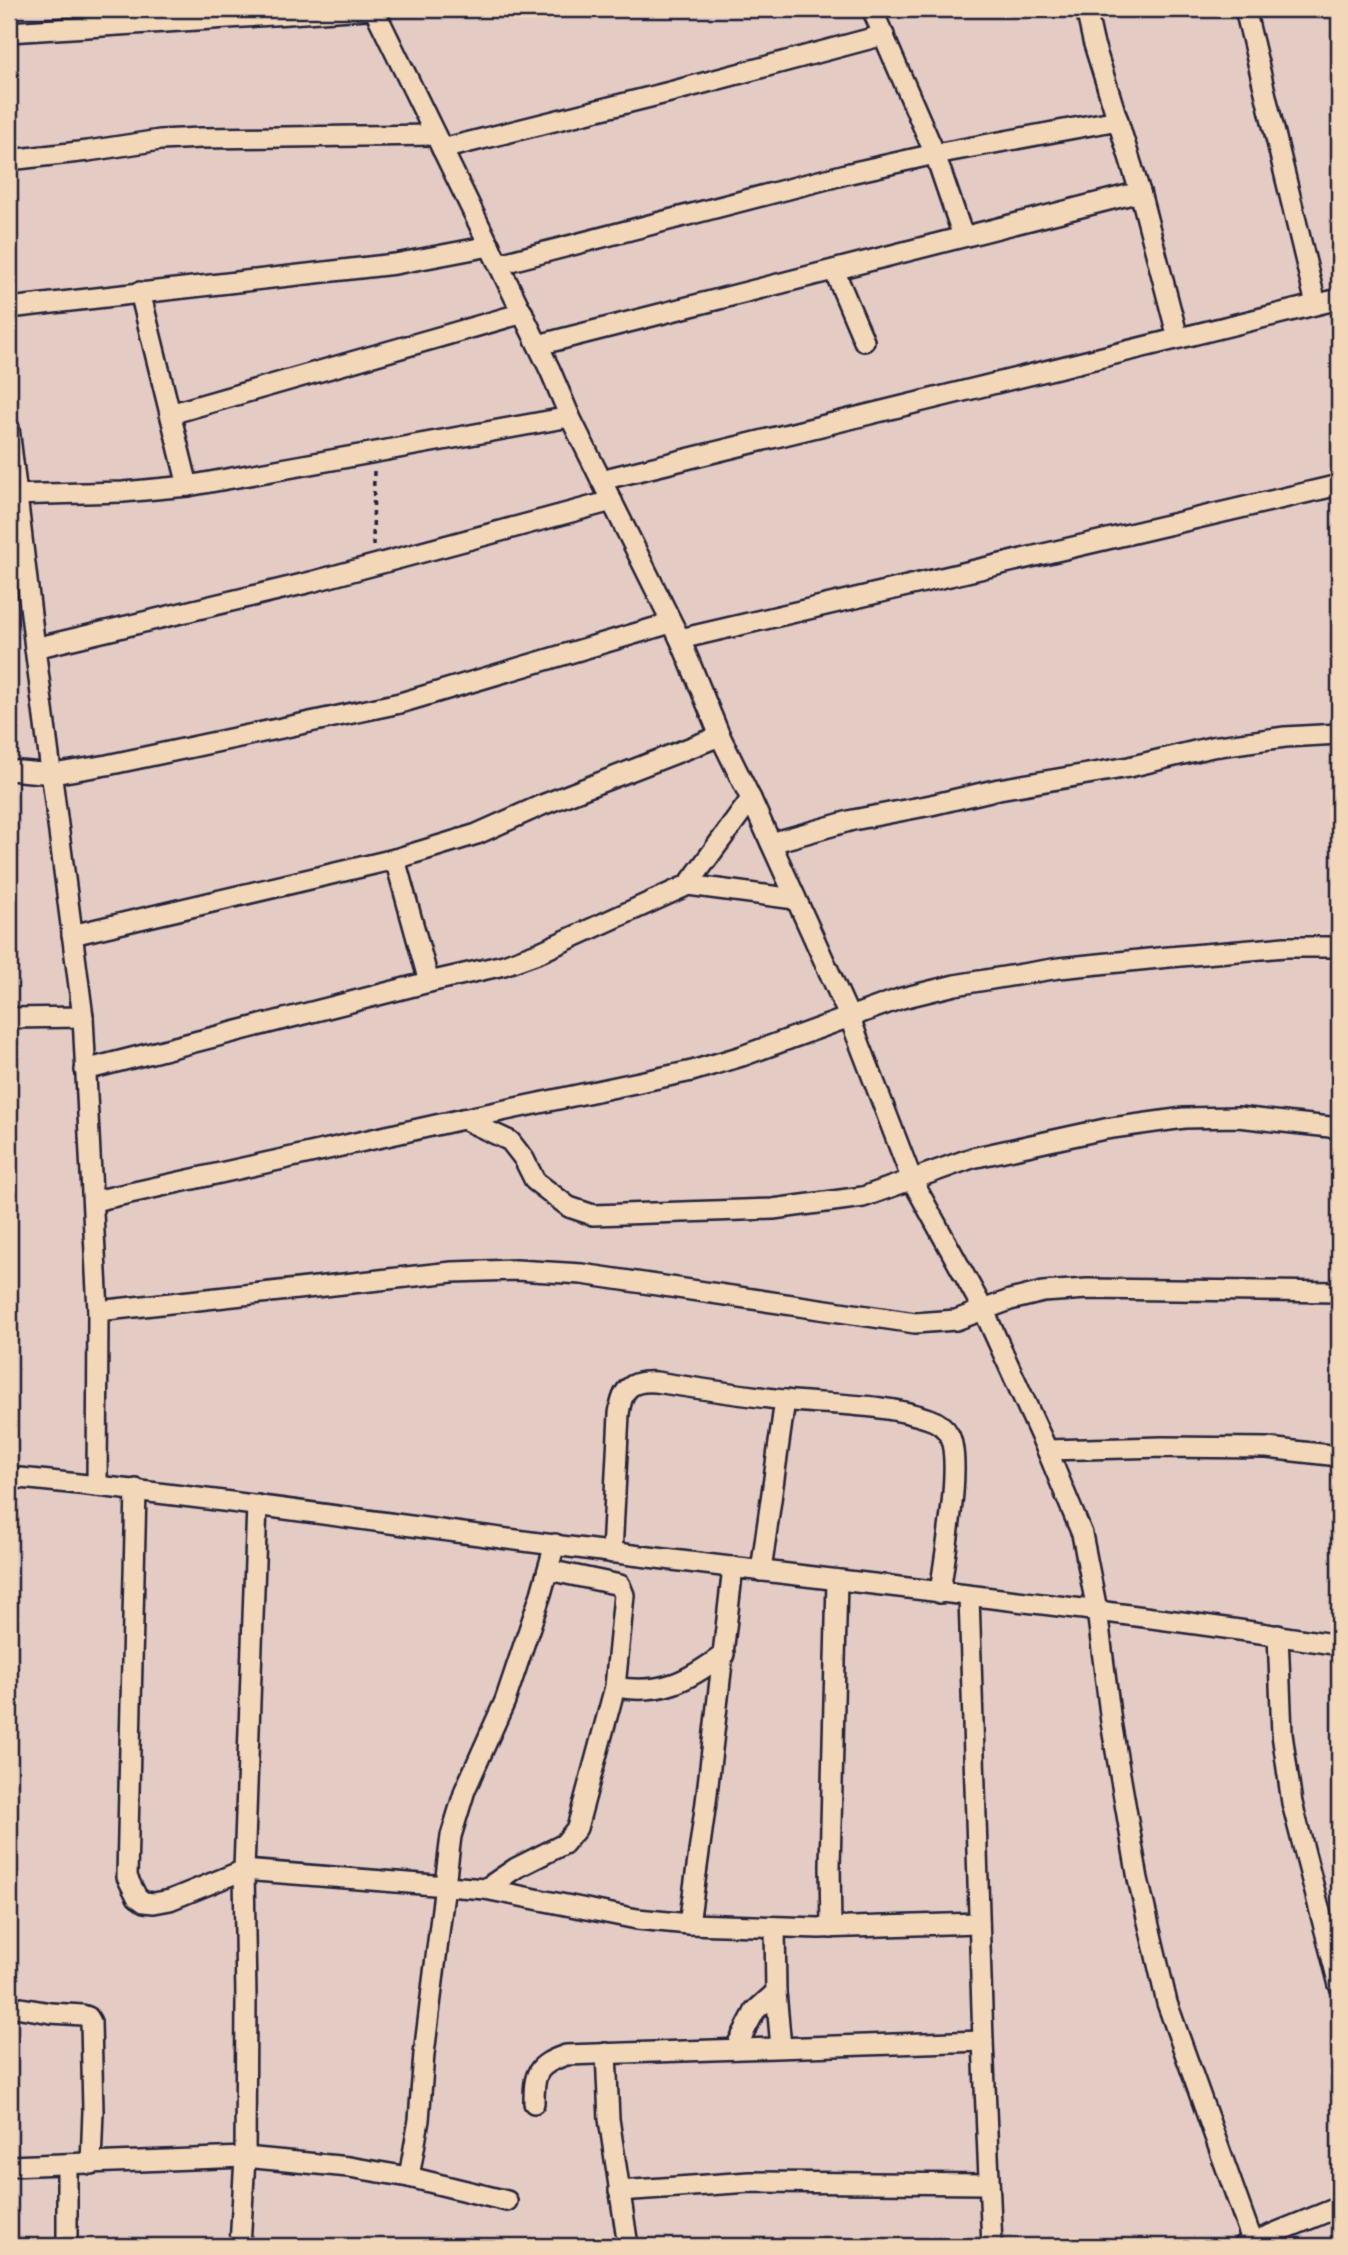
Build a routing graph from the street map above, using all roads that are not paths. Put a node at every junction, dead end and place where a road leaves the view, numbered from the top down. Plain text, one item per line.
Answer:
1 (367, 9) edge
2 (373, 9) edge
3 (872, 9) edge
4 (1086, 9) edge
5 (1245, 9) edge
6 (9, 32) edge
7 (884, 34) junction
8 (1118, 120) junction
9 (438, 142) junction
10 (935, 154) junction
11 (9, 160) edge
12 (1140, 192) junction
13 (963, 236) junction
14 (490, 246) junction
15 (499, 264) junction
16 (834, 270) junction
17 (139, 292) junction
18 (1339, 299) edge
19 (1316, 304) junction
20 (9, 308) edge
21 (523, 313) junction
22 (1178, 338) junction
23 (864, 341) dead end
24 (538, 345) junction
25 (170, 414) junction
26 (570, 416) junction
27 (9, 428) edge
28 (601, 480) junction
29 (1339, 485) edge
30 (188, 486) junction
31 (12, 495) edge
32 (612, 501) junction
33 (676, 631) junction
34 (35, 648) junction
35 (1339, 734) edge
36 (720, 736) junction
37 (9, 770) edge
38 (53, 774) junction
39 (751, 799) junction
40 (771, 843) junction
41 (395, 859) junction
42 (688, 885) junction
43 (795, 899) junction
44 (72, 935) junction
45 (1339, 947) edge
46 (429, 982) junction
47 (849, 1016) junction
48 (83, 1017) junction
49 (9, 1018) edge
50 (85, 1070) junction
51 (463, 1119) junction
52 (1339, 1128) edge
53 (912, 1180) junction
54 (93, 1201) junction
55 (1339, 1292) edge
56 (98, 1311) junction
57 (984, 1311) junction
58 (785, 1400) junction
59 (1047, 1450) junction
60 (1339, 1456) edge
61 (9, 1477) edge
62 (97, 1486) junction
63 (136, 1489) junction
64 (257, 1505) junction
65 (555, 1544) junction
66 (612, 1553) junction
67 (733, 1567) junction
68 (548, 1570) junction
69 (761, 1571) junction
70 (837, 1580) junction
71 (940, 1593) junction
72 (969, 1596) junction
73 (1097, 1610) junction
74 (1278, 1635) junction
75 (1339, 1645) edge
76 (724, 1654) junction
77 (615, 1687) junction
78 (244, 1870) junction
79 (445, 1885) junction
80 (485, 1889) junction
81 (979, 1923) junction
82 (689, 1924) junction
83 (775, 1927) junction
84 (831, 1928) junction
85 (1339, 1985) edge
86 (776, 1992) junction
87 (9, 2006) edge
88 (983, 2041) junction
89 (781, 2047) junction
90 (735, 2049) junction
91 (606, 2053) junction
92 (534, 2103) dead end
93 (245, 2157) junction
94 (66, 2164) junction
95 (91, 2164) junction
96 (9, 2166) edge
97 (409, 2177) junction
98 (988, 2184) junction
99 (619, 2191) junction
100 (507, 2201) dead end
101 (1339, 2207) edge
102 (1248, 2244) edge
103 (67, 2246) edge
104 (240, 2246) edge
105 (628, 2246) edge
106 (992, 2246) edge

1 - 6 street
2 - 9 street
3 - 7 street
4 - 8 street
5 - 19 street
7 - 9 street
7 - 10 street
8 - 10 street
8 - 12 street
9 - 11 street
9 - 14 street
10 - 13 street
10 - 15 street
12 - 13 street
12 - 22 street
13 - 16 street
14 - 15 street
14 - 17 street
15 - 21 street
16 - 23 street
16 - 24 street
17 - 20 street
17 - 25 street
18 - 19 street
19 - 22 street
21 - 24 street
21 - 25 street
22 - 28 street
24 - 26 street
25 - 30 street
26 - 28 street
26 - 30 street
27 - 31 street
28 - 32 street
29 - 33 street
30 - 31 street
31 - 34 street
32 - 33 street
32 - 34 street
33 - 36 street
33 - 38 street
34 - 38 street
35 - 40 street
36 - 39 street
36 - 41 street
37 - 38 street
38 - 44 street
39 - 40 street
39 - 42 street
40 - 43 street
41 - 44 street
41 - 46 street
42 - 43 street
42 - 46 street
43 - 47 street
44 - 48 street
45 - 47 street
46 - 50 street
47 - 51 street
47 - 53 street
48 - 49 street
48 - 50 street
50 - 54 street
51 - 53 street
51 - 54 street
52 - 53 street
53 - 57 street
54 - 56 street
55 - 57 street
56 - 57 street
56 - 62 street
57 - 59 street
58 - 66 street
58 - 69 street
58 - 71 street
59 - 60 street
59 - 73 street
61 - 62 street
62 - 63 street
63 - 64 street
63 - 78 street
64 - 65 street
64 - 78 street
65 - 66 street
65 - 68 street
66 - 67 street
67 - 69 street
67 - 76 street
68 - 77 street
68 - 79 street
69 - 70 street
70 - 71 street
70 - 84 street
71 - 72 street
72 - 73 street
72 - 81 street
73 - 74 street
73 - 102 street
74 - 75 street
74 - 85 street
76 - 77 street
76 - 82 street
77 - 80 street
78 - 79 street
78 - 93 street
79 - 80 street
79 - 97 street
80 - 82 street
81 - 84 street
81 - 88 street
82 - 83 street
83 - 84 street
83 - 86 street
86 - 89 street
86 - 90 street
87 - 95 street
88 - 89 street
88 - 98 street
89 - 90 street
90 - 91 street
91 - 92 street
91 - 99 street
93 - 95 street
93 - 97 street
93 - 104 street
94 - 95 street
94 - 96 street
94 - 103 street
97 - 100 street
98 - 99 street
98 - 106 street
99 - 105 street
101 - 102 street

